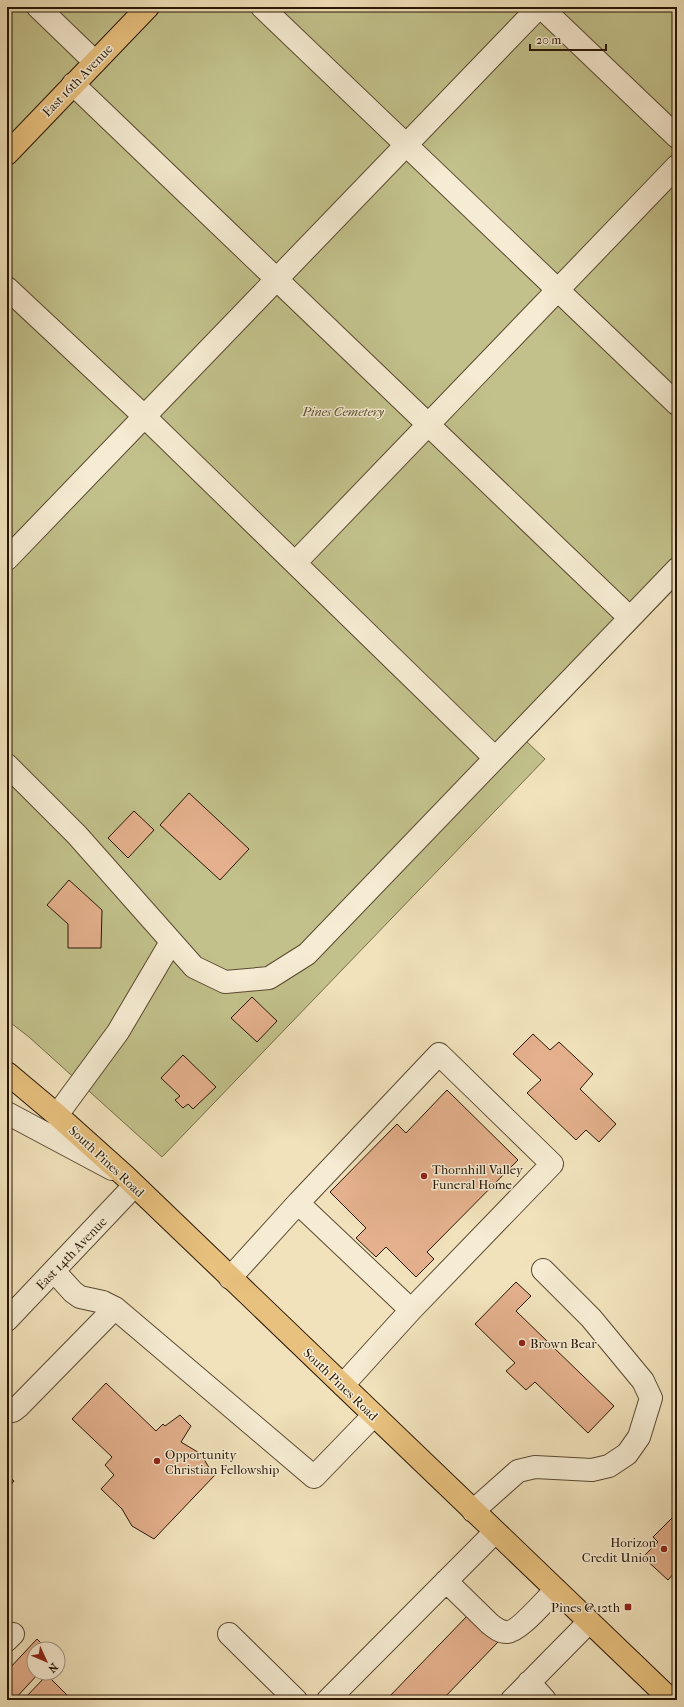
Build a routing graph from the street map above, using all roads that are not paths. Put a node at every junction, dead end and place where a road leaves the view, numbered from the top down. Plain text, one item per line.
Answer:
1 (38, 7) edge
2 (148, 7) edge
3 (262, 7) edge
4 (540, 7) edge
5 (95, 62) junction
6 (73, 84) junction
7 (677, 137) edge
8 (407, 144) junction
9 (7, 154) edge
10 (677, 166) edge
11 (276, 280) junction
12 (7, 288) edge
13 (558, 290) junction
14 (677, 404) edge
15 (145, 417) junction
16 (428, 424) junction
17 (7, 559) edge
18 (295, 563) junction
19 (677, 569) edge
20 (630, 618) junction
21 (495, 758) junction
22 (7, 765) edge
23 (171, 942) junction
24 (7, 1073) edge
25 (7, 1113) edge
26 (58, 1115) junction
27 (130, 1181) junction
28 (298, 1203) junction
29 (543, 1270) dead end
30 (54, 1271) junction
31 (230, 1278) junction
32 (114, 1308) junction
33 (411, 1310) junction
34 (7, 1320) edge
35 (343, 1385) junction
36 (7, 1410) edge
37 (374, 1415) junction
38 (474, 1511) junction
39 (495, 1532) junction
40 (446, 1580) junction
41 (556, 1590) junction
42 (589, 1622) junction
43 (229, 1634) dead end
44 (529, 1682) junction
45 (670, 1696) edge
46 (296, 1700) edge
47 (328, 1700) edge
48 (512, 1700) edge
49 (545, 1700) edge

1 - 5 street
2 - 5 main road, East 16th Avenue
3 - 8 street
4 - 7 street
4 - 8 street
5 - 6 main road, East 16th Avenue
6 - 9 main road, East 16th Avenue
6 - 11 street
8 - 11 street
8 - 13 street
10 - 13 street
11 - 15 street
11 - 16 street
12 - 15 street
13 - 14 street
13 - 16 street
15 - 17 street
15 - 18 street
16 - 18 street
16 - 20 street
18 - 21 street
19 - 20 street
20 - 21 street
21 - 23 street
22 - 23 street
23 - 26 street
24 - 26 main road, South Pines Road
25 - 27 street
26 - 27 main road, South Pines Road
27 - 30 street, East 14th Avenue
27 - 31 main road, South Pines Road
28 - 31 street
28 - 33 street
28 - 33 street
29 - 38 street
30 - 32 street
30 - 34 street, East 14th Avenue
31 - 35 main road, South Pines Road
32 - 36 street
32 - 37 street
33 - 35 street
35 - 37 main road, South Pines Road
37 - 38 main road, South Pines Road
38 - 39 main road, South Pines Road
39 - 40 street
39 - 41 main road, South Pines Road
40 - 41 street
40 - 47 street
41 - 42 main road, South Pines Road
42 - 44 street
42 - 45 main road, South Pines Road
43 - 46 street
44 - 48 street
44 - 49 street

